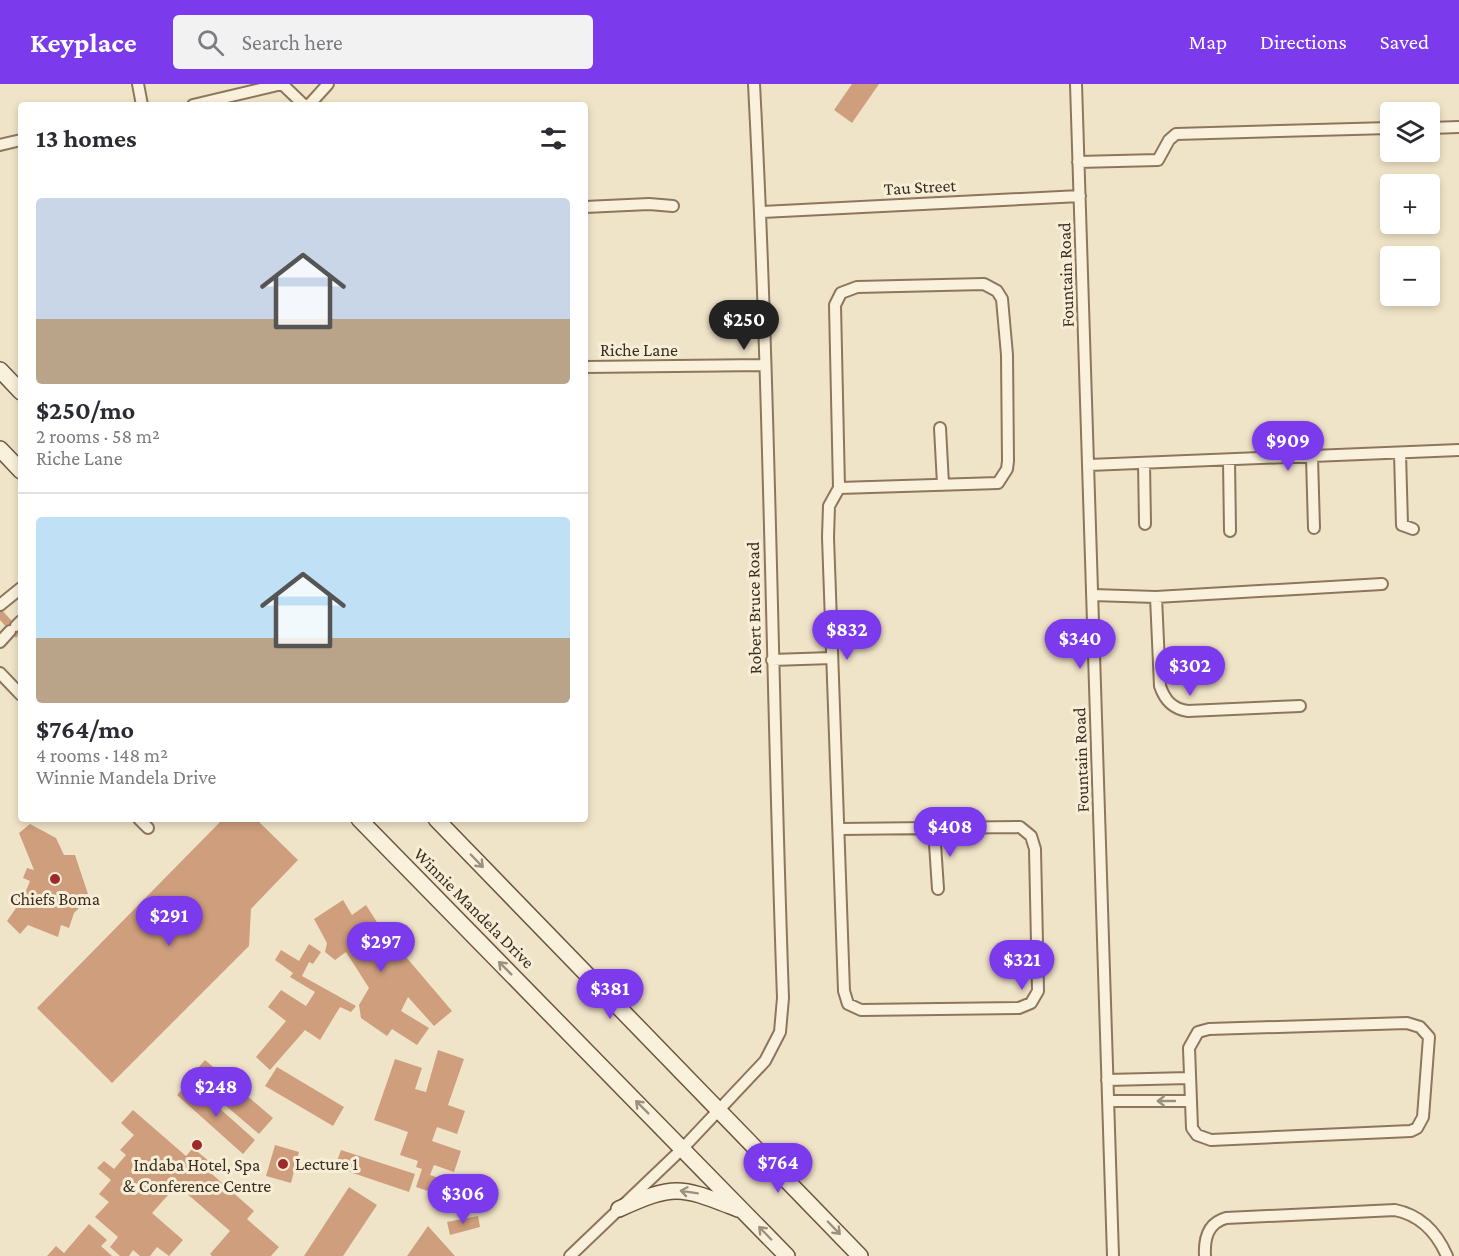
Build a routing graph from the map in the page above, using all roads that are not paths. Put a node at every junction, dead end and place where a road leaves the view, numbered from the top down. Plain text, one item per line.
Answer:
1 (138, 84) edge
2 (282, 84) edge
3 (328, 84) edge
4 (754, 84) edge
5 (1076, 84) edge
6 (141, 102) edge
7 (206, 102) edge
8 (303, 102) edge
9 (309, 102) edge
10 (1459, 127) edge
11 (1440, 128) edge
12 (1380, 129) edge
13 (18, 141) edge
14 (0, 145) edge
15 (1078, 162) junction
16 (1080, 196) junction
17 (673, 206) dead end
18 (588, 207) edge
19 (762, 212) junction
20 (764, 365) junction
21 (588, 367) edge
22 (0, 370) edge
23 (18, 389) edge
24 (940, 428) dead end
25 (0, 449) edge
26 (1459, 450) edge
27 (1400, 453) junction
28 (1312, 457) junction
29 (1229, 460) junction
30 (1144, 462) junction
31 (1089, 465) junction
32 (18, 468) edge
33 (943, 484) junction
34 (839, 488) junction
35 (1145, 524) dead end
36 (1314, 528) dead end
37 (1413, 530) dead end
38 (1230, 531) dead end
39 (1382, 585) dead end
40 (18, 590) edge
41 (1092, 595) junction
42 (1156, 597) junction
43 (0, 605) edge
44 (16, 626) edge
45 (0, 642) edge
46 (832, 658) junction
47 (772, 660) junction
48 (0, 673) edge
49 (18, 692) edge
50 (1300, 706) dead end
51 (142, 822) edge
52 (362, 822) edge
53 (439, 822) edge
54 (148, 828) dead end
55 (840, 829) junction
56 (934, 830) junction
57 (938, 889) dead end
58 (1188, 1078) junction
59 (1107, 1080) junction
60 (1108, 1101) junction
61 (1191, 1101) junction
62 (721, 1110) junction
63 (683, 1148) junction
64 (619, 1209) junction
65 (744, 1211) junction
66 (570, 1256) edge
67 (787, 1256) edge
68 (860, 1256) edge
69 (1113, 1256) edge
70 (1204, 1256) edge
71 (1447, 1256) edge

1 - 6 street
2 - 7 street
2 - 8 street
3 - 9 street
4 - 19 street, Robert Bruce Road
5 - 15 street, Fountain Road
10 - 11 street
12 - 15 street
13 - 14 street
15 - 16 street, Fountain Road
16 - 19 street, Tau Street
16 - 31 street, Fountain Road
17 - 18 street
19 - 20 street, Robert Bruce Road
20 - 21 street, Riche Lane
20 - 47 street, Robert Bruce Road
22 - 23 main road
24 - 33 street
25 - 32 main road
26 - 27 street
27 - 28 street
27 - 37 street
28 - 29 street
28 - 36 street
29 - 30 street
29 - 38 street
30 - 31 street
30 - 35 street
31 - 41 street, Fountain Road
33 - 34 street
33 - 34 street
34 - 46 street
39 - 42 street
40 - 43 street
41 - 42 street
41 - 59 street, Fountain Road
42 - 50 street
44 - 45 street
46 - 47 street
46 - 55 street
47 - 62 street, Robert Bruce Road
48 - 49 street
51 - 54 street
63 -> 52 main road, Winnie Mandela Drive
53 -> 62 main road, Winnie Mandela Drive
55 - 56 street
55 - 56 street
56 - 57 street
58 - 59 street
58 - 61 street
58 - 61 street
59 - 60 street, Fountain Road
61 -> 60 street
60 - 69 street, Fountain Road
62 - 63 street, Robert Bruce Road
62 -> 68 main road, Winnie Mandela Drive
63 - 64 street, Robert Bruce Road
63 - 65 main road, Winnie Mandela Drive
65 -> 64 main road
64 - 66 street, Robert Bruce Road
67 -> 65 main road, Winnie Mandela Drive
70 - 71 street

